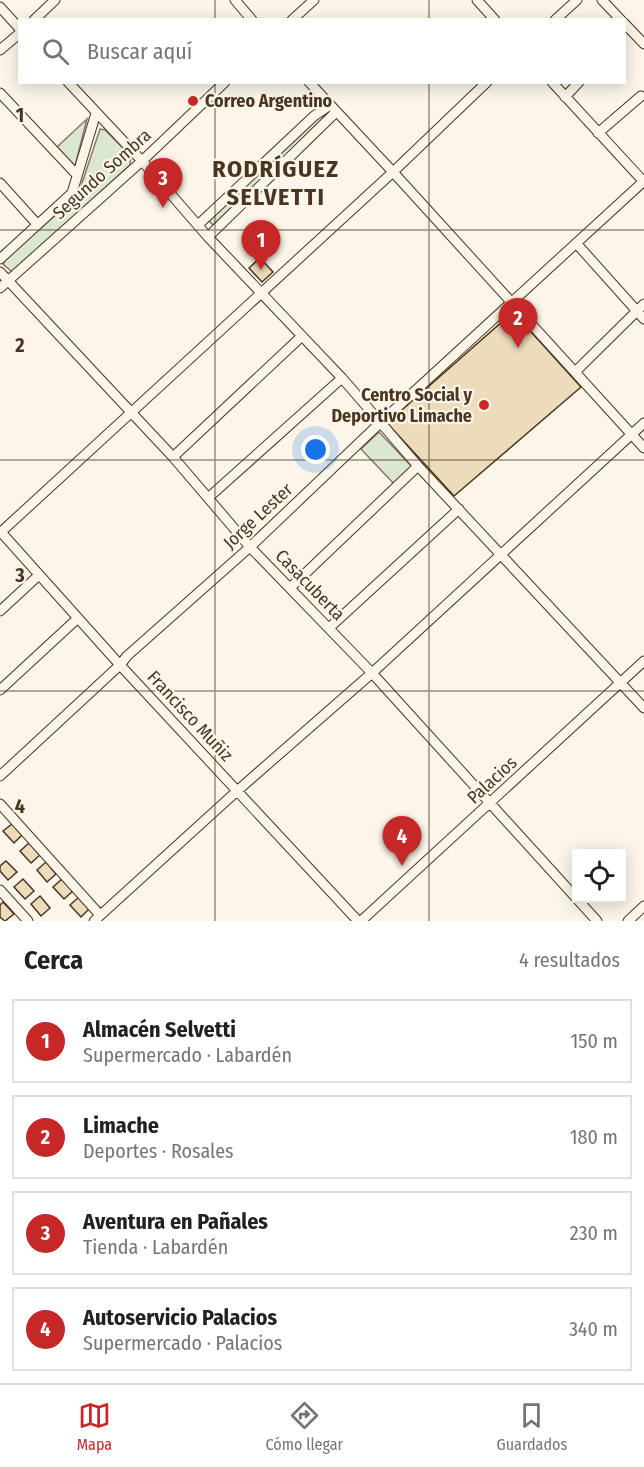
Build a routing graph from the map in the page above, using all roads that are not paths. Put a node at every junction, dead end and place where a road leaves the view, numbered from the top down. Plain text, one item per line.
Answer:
1 (55, 0) edge
2 (235, 0) edge
3 (314, 0) edge
4 (477, 0) edge
5 (577, 0) edge
6 (602, 0) edge
7 (0, 7) edge
8 (36, 18) edge
9 (250, 18) edge
10 (294, 18) edge
11 (493, 18) edge
12 (557, 18) edge
13 (619, 18) edge
14 (626, 25) edge
15 (18, 29) edge
16 (18, 33) edge
17 (644, 44) edge
18 (0, 50) edge
19 (71, 84) edge
20 (223, 84) edge
21 (311, 84) edge
22 (485, 84) edge
23 (554, 84) edge
24 (577, 84) edge
25 (0, 93) edge
26 (641, 96) dead end
27 (565, 97) junction
28 (333, 109) junction
29 (96, 113) junction
30 (598, 133) junction
31 (142, 161) junction
32 (393, 172) junction
33 (77, 175) junction
34 (644, 181) edge
35 (0, 183) edge
36 (37, 224) junction
37 (198, 225) junction
38 (208, 237) junction
39 (576, 243) junction
40 (0, 259) edge
41 (0, 272) edge
42 (8, 281) junction
43 (0, 288) edge
44 (262, 293) junction
45 (513, 303) junction
46 (640, 307) edge
47 (644, 319) edge
48 (302, 336) junction
49 (575, 372) junction
50 (342, 378) junction
51 (132, 412) junction
52 (380, 423) junction
53 (644, 423) edge
54 (632, 435) junction
55 (644, 448) edge
56 (173, 457) junction
57 (418, 466) junction
58 (208, 498) junction
59 (459, 509) junction
60 (0, 532) edge
61 (250, 547) junction
62 (501, 554) junction
63 (39, 574) junction
64 (290, 588) junction
65 (0, 611) edge
66 (78, 618) junction
67 (329, 628) junction
68 (644, 661) edge
69 (120, 665) junction
70 (372, 673) junction
71 (621, 683) junction
72 (0, 690) edge
73 (644, 708) edge
74 (0, 776) edge
75 (237, 791) junction
76 (0, 804) edge
77 (490, 804) junction
78 (0, 890) edge
79 (644, 906) edge
80 (97, 918) edge
81 (28, 921) edge
82 (360, 921) edge
83 (597, 921) edge
84 (628, 921) edge

1 - 8 street
2 - 9 street
3 - 10 street
4 - 11 street
5 - 12 street
6 - 13 street
7 - 15 street
14 - 17 street
16 - 18 street
19 - 29 street
20 - 31 street, Segundo Sombra
21 - 28 street
22 - 32 street
23 - 27 street
24 - 27 street
25 - 33 street
26 - 30 street
27 - 30 street
28 - 32 street
28 - 37 street
28 - 38 street
29 - 31 street
29 - 33 street
30 - 34 street
31 - 37 street
31 - 42 street, Segundo Sombra
32 - 44 street
32 - 45 street
33 - 36 street
34 - 39 street, Jorge Lester
35 - 36 street
36 - 40 street
37 - 38 street
38 - 44 street
39 - 45 street, Jorge Lester
39 - 46 street
41 - 42 street, Casacuberta
42 - 43 street, Segundo Sombra
42 - 51 street, Casacuberta
44 - 48 street
44 - 51 street
45 - 49 street
45 - 52 street, Jorge Lester
46 - 47 street
46 - 49 street
48 - 50 street
48 - 56 street
49 - 54 street
50 - 52 street
50 - 58 street
51 - 56 street, Casacuberta
51 - 60 street
52 - 57 street
52 - 61 street, Jorge Lester
53 - 54 street
54 - 55 street
54 - 62 street
56 - 58 street, Casacuberta
57 - 59 street
57 - 64 street
58 - 61 street, Casacuberta
59 - 62 street
59 - 67 street
60 - 63 street, Francisco Muñiz
61 - 64 street, Casacuberta
61 - 69 street, Jorge Lester
62 - 70 street
62 - 71 street
63 - 65 street
63 - 66 street, Francisco Muñiz
64 - 67 street, Casacuberta
66 - 69 street, Francisco Muñiz
66 - 72 street
67 - 70 street, Casacuberta
68 - 71 street, Palacios
69 - 74 street, Jorge Lester
69 - 75 street, Francisco Muñiz
70 - 75 street
70 - 77 street, Casacuberta
71 - 73 street
71 - 77 street, Palacios
75 - 80 street
75 - 82 street, Francisco Muñiz
76 - 80 street
77 - 82 street, Palacios
77 - 83 street, Casacuberta
78 - 81 street
79 - 84 street

